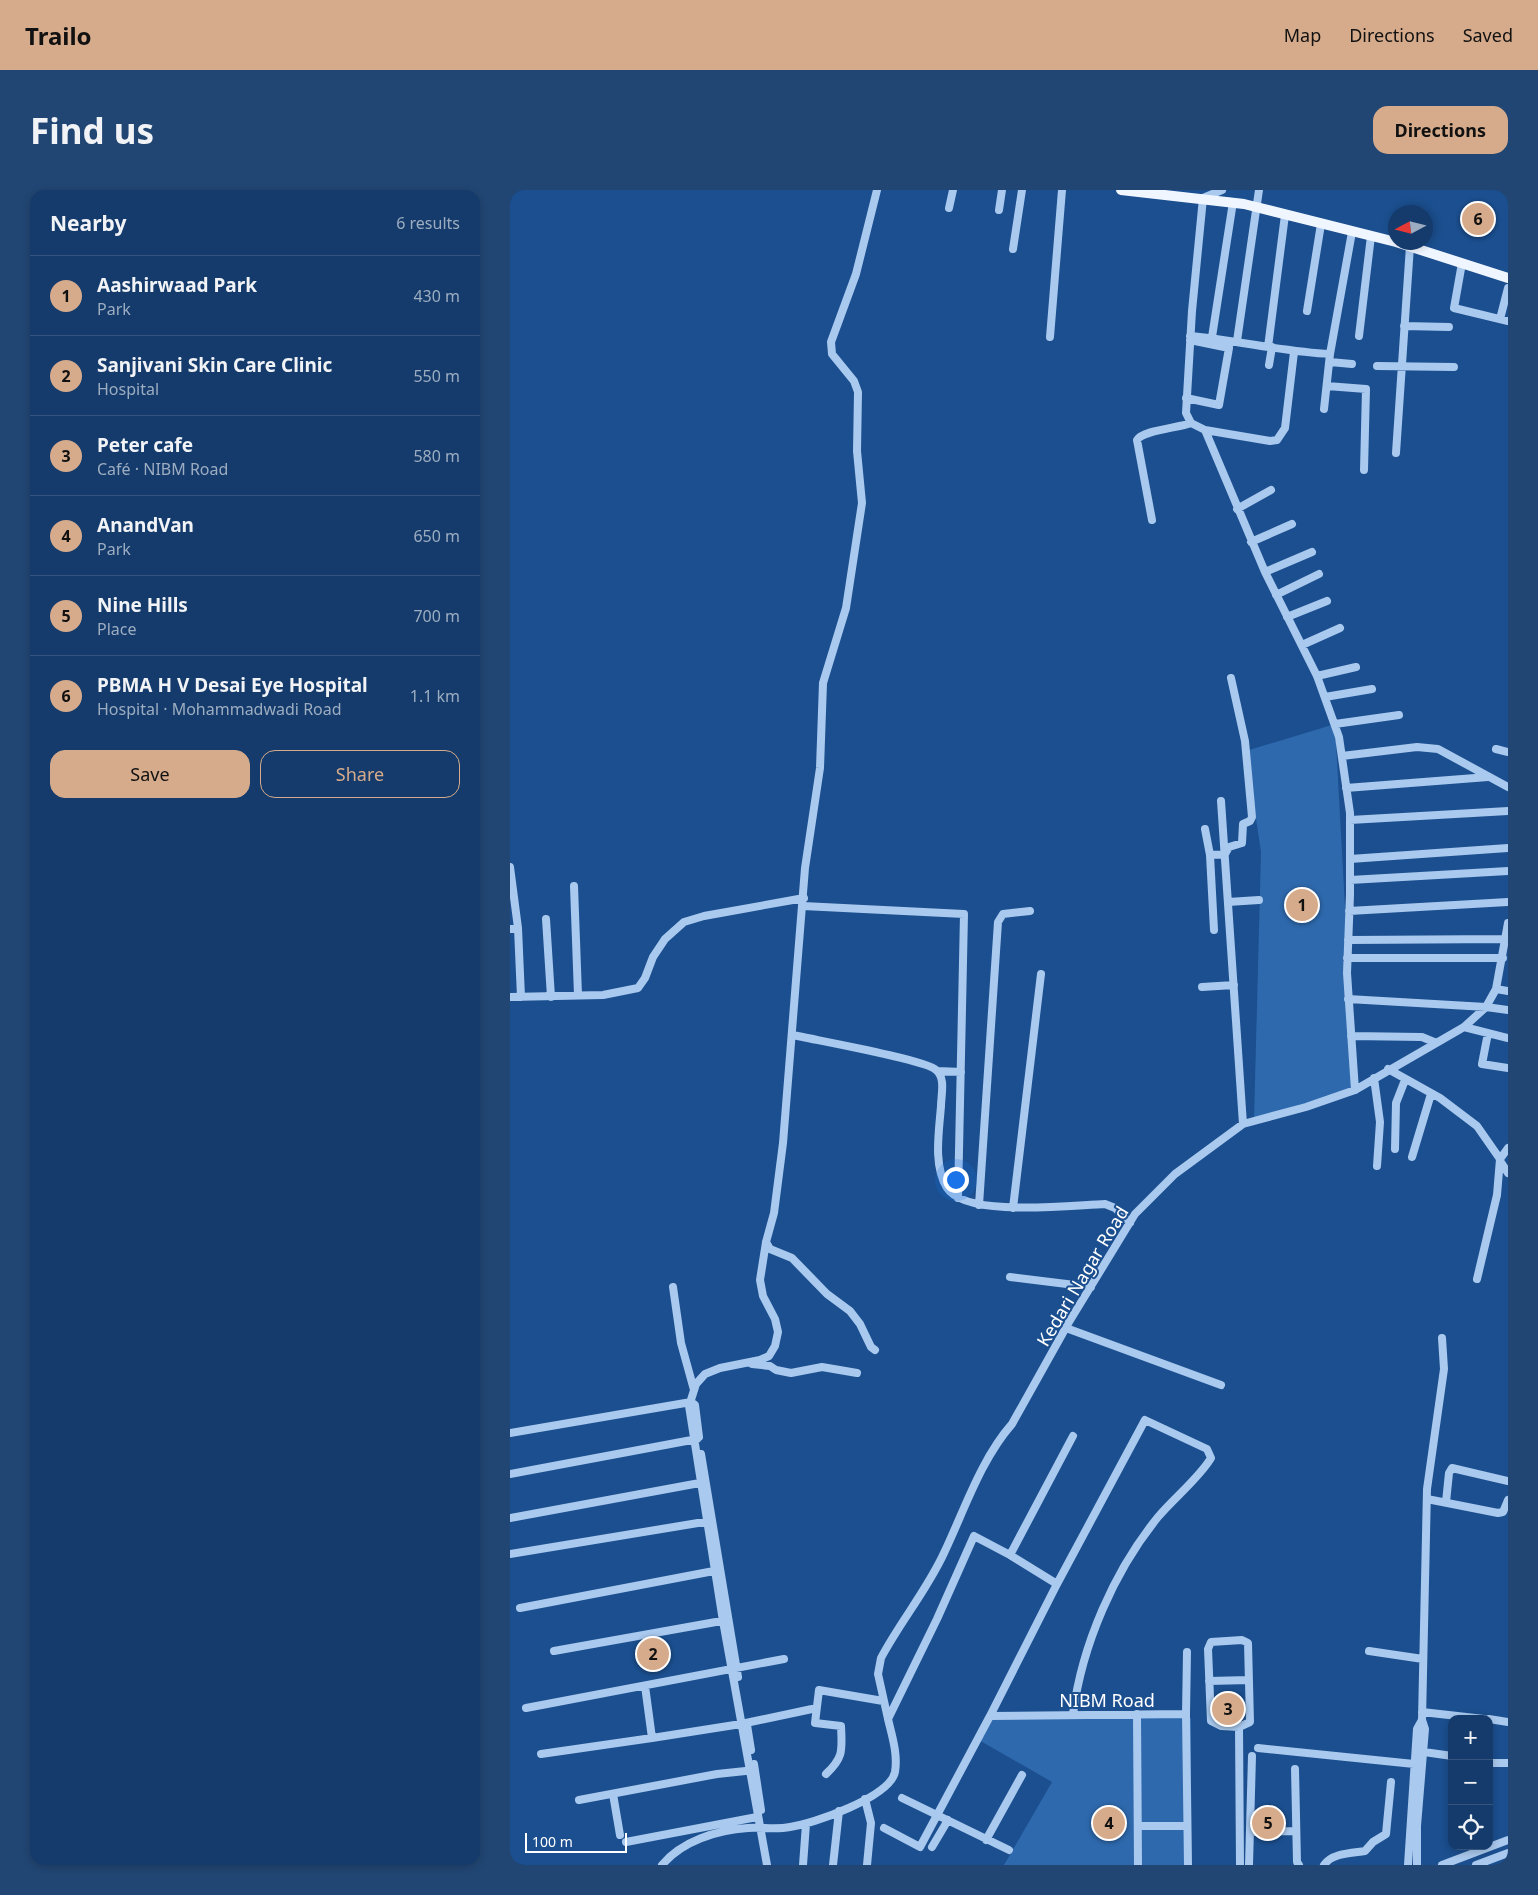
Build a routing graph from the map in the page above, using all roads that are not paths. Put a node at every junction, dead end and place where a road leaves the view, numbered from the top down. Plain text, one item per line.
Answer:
1 (877, 190) edge
2 (953, 190) edge
3 (1002, 190) edge
4 (1022, 190) edge
5 (1062, 190) edge
6 (1122, 190) edge
7 (1222, 190) edge
8 (1259, 190) edge
9 (1154, 192) edge
10 (1203, 198) junction
11 (1233, 202) junction
12 (1257, 207) junction
13 (950, 208) dead end
14 (999, 210) dead end
15 (1285, 215) junction
16 (1321, 224) junction
17 (1352, 232) junction
18 (1371, 236) junction
19 (1388, 240) edge
20 (1013, 249) dead end
21 (1410, 250) edge
22 (1422, 250) edge
23 (1462, 263) junction
24 (1508, 278) edge
25 (1508, 288) edge
26 (1307, 311) dead end
27 (1504, 320) edge
28 (1404, 326) junction
29 (1448, 327) dead end
30 (1359, 336) dead end
31 (1050, 337) dead end
32 (1190, 338) junction
33 (1212, 338) junction
34 (1238, 341) junction
35 (1270, 347) junction
36 (1294, 352) junction
37 (1330, 358) junction
38 (1352, 364) dead end
39 (1269, 365) dead end
40 (1377, 366) dead end
41 (1402, 366) junction
42 (1454, 367) dead end
43 (1327, 386) junction
44 (1186, 398) junction
45 (1324, 409) dead end
46 (1191, 423) junction
47 (1205, 430) junction
48 (1396, 452) dead end
49 (1364, 470) dead end
50 (1271, 490) dead end
51 (1237, 509) junction
52 (1152, 520) dead end
53 (1292, 524) dead end
54 (1251, 542) junction
55 (1312, 552) dead end
56 (1264, 572) junction
57 (1319, 574) dead end
58 (1276, 595) junction
59 (1327, 601) dead end
60 (1286, 617) junction
61 (1340, 628) dead end
62 (1302, 645) junction
63 (1356, 667) dead end
64 (1317, 676) junction
65 (1231, 678) dead end
66 (1372, 689) dead end
67 (1325, 697) junction
68 (1399, 715) dead end
69 (1335, 724) junction
70 (1496, 750) dead end
71 (1508, 752) edge
72 (1342, 756) junction
73 (1488, 777) junction
74 (1508, 787) edge
75 (1346, 788) junction
76 (1221, 801) dead end
77 (1508, 811) edge
78 (1350, 820) junction
79 (1205, 829) dead end
80 (1508, 848) edge
81 (1225, 854) junction
82 (1210, 856) junction
83 (1350, 859) junction
84 (510, 867) edge
85 (1508, 871) edge
86 (1350, 880) junction
87 (574, 886) dead end
88 (1260, 900) dead end
89 (804, 902) junction
90 (1228, 902) junction
91 (1508, 902) edge
92 (1030, 911) dead end
93 (1349, 911) junction
94 (546, 919) dead end
95 (1508, 923) edge
96 (514, 929) edge
97 (1214, 930) dead end
98 (1348, 940) junction
99 (1506, 945) edge
100 (1347, 958) junction
101 (1503, 958) junction
102 (1504, 972) edge
103 (1041, 974) dead end
104 (1234, 985) junction
105 (1202, 987) dead end
106 (1496, 989) junction
107 (1508, 991) edge
108 (551, 996) junction
109 (578, 996) junction
110 (510, 997) edge
111 (522, 997) junction
112 (1348, 999) junction
113 (1486, 1007) junction
114 (1508, 1010) edge
115 (1464, 1027) junction
116 (1488, 1033) junction
117 (793, 1035) junction
118 (1351, 1036) junction
119 (1508, 1038) edge
120 (1434, 1042) junction
121 (1508, 1068) edge
122 (1388, 1069) junction
123 (938, 1071) junction
124 (961, 1072) junction
125 (1374, 1078) junction
126 (1405, 1080) junction
127 (1355, 1090) junction
128 (1431, 1094) junction
129 (1243, 1124) junction
130 (1508, 1148) edge
131 (1395, 1149) dead end
132 (1412, 1157) dead end
133 (1500, 1160) junction
134 (1377, 1166) dead end
135 (1508, 1173) edge
136 (958, 1198) junction
137 (978, 1205) junction
138 (1013, 1208) junction
139 (1130, 1223) junction
140 (766, 1242) junction
141 (1010, 1277) dead end
142 (1477, 1279) dead end
143 (673, 1287) dead end
144 (1090, 1287) junction
145 (1066, 1328) junction
146 (1442, 1338) dead end
147 (875, 1350) dead end
148 (744, 1363) junction
149 (857, 1374) dead end
150 (1221, 1385) dead end
151 (694, 1390) junction
152 (691, 1402) junction
153 (510, 1433) edge
154 (1073, 1436) dead end
155 (696, 1439) junction
156 (510, 1474) edge
157 (1508, 1481) edge
158 (704, 1482) junction
159 (1427, 1499) junction
160 (1508, 1500) edge
161 (1446, 1502) junction
162 (510, 1518) edge
163 (710, 1521) junction
164 (510, 1554) edge
165 (1010, 1555) junction
166 (718, 1570) junction
167 (1057, 1584) junction
168 (520, 1608) dead end
169 (726, 1621) junction
170 (554, 1651) dead end
171 (1369, 1651) dead end
172 (1187, 1652) dead end
173 (784, 1659) dead end
174 (1423, 1659) junction
175 (735, 1670) junction
176 (1249, 1680) junction
177 (1209, 1681) junction
178 (645, 1686) junction
179 (883, 1702) junction
180 (526, 1708) dead end
181 (812, 1709) dead end
182 (1073, 1714) junction
183 (1137, 1714) junction
184 (1186, 1714) junction
185 (990, 1716) junction
186 (1422, 1716) junction
187 (1448, 1717) edge
188 (888, 1719) junction
189 (1493, 1720) edge
190 (1508, 1722) edge
191 (744, 1724) junction
192 (1239, 1727) junction
193 (652, 1738) junction
194 (1258, 1748) dead end
195 (1424, 1752) junction
196 (541, 1754) dead end
197 (1448, 1755) edge
198 (1252, 1756) dead end
199 (1493, 1763) edge
200 (1508, 1763) edge
201 (1414, 1764) junction
202 (1295, 1769) dead end
203 (752, 1770) junction
204 (826, 1774) dead end
205 (1022, 1775) dead end
206 (1391, 1782) dead end
207 (613, 1794) junction
208 (902, 1798) dead end
209 (865, 1799) junction
210 (579, 1800) dead end
211 (839, 1812) junction
212 (937, 1815) junction
213 (757, 1817) junction
214 (948, 1820) junction
215 (806, 1824) junction
216 (1138, 1826) junction
217 (1187, 1826) junction
218 (884, 1828) dead end
219 (761, 1829) junction
220 (1296, 1831) junction
221 (1250, 1832) junction
222 (620, 1835) dead end
223 (986, 1840) junction
224 (1508, 1840) edge
225 (626, 1842) dead end
226 (932, 1848) dead end
227 (1010, 1850) dead end
228 (1508, 1853) edge
229 (662, 1865) edge
230 (766, 1865) edge
231 (803, 1865) edge
232 (833, 1865) edge
233 (868, 1865) edge
234 (1138, 1865) edge
235 (1188, 1865) edge
236 (1240, 1865) edge
237 (1249, 1865) edge
238 (1299, 1865) edge
239 (1324, 1865) edge
240 (1408, 1865) edge
241 (1417, 1865) edge
242 (1442, 1865) edge
243 (1476, 1865) edge

1 - 89 street
2 - 13 street
3 - 14 street
4 - 20 street
5 - 31 street
6 - 9 main road
7 - 10 street
8 - 12 street
9 - 10 main road
10 - 11 main road
10 - 32 street
11 - 12 main road
11 - 33 street
12 - 15 main road
12 - 34 street
15 - 16 main road
15 - 35 street
16 - 17 main road
16 - 26 street
17 - 18 main road
17 - 37 street
18 - 19 main road
18 - 30 street
21 - 28 street
22 - 23 main road
23 - 24 main road
23 - 27 street
25 - 27 street
28 - 29 street
28 - 41 street
32 - 33 street
32 - 44 street
32 - 44 street
33 - 34 street
34 - 35 street
35 - 36 street
35 - 39 street
36 - 37 street
36 - 47 street
37 - 38 street
37 - 43 street
40 - 41 street
41 - 42 street
41 - 48 street
43 - 45 street
43 - 49 street
44 - 46 street
46 - 47 street
46 - 52 street
47 - 51 street
50 - 51 street
51 - 54 street
53 - 54 street
54 - 56 street
55 - 56 street
56 - 58 street
57 - 58 street
58 - 60 street
59 - 60 street
60 - 62 street
61 - 62 street
62 - 64 street
63 - 64 street
64 - 67 street
65 - 81 street
66 - 67 street
67 - 69 street
68 - 69 street
69 - 72 street
70 - 71 street
72 - 73 street
72 - 75 street
73 - 74 street
73 - 75 street
75 - 78 street
76 - 81 street
77 - 78 street
78 - 83 street
79 - 82 street
80 - 83 street
81 - 82 street
81 - 90 street
82 - 97 street
83 - 86 street
84 - 96 street
85 - 86 street
86 - 93 street
87 - 109 street
88 - 90 street
89 - 109 street
89 - 117 street
89 - 124 street
90 - 104 street
91 - 93 street
92 - 137 street
93 - 98 street
94 - 108 street
95 - 99 street, Kedari Nagar Road
96 - 111 street
98 - 99 street
98 - 100 street
99 - 101 street, Kedari Nagar Road
100 - 101 street
100 - 112 street
101 - 102 street, Kedari Nagar Road
102 - 106 street, Kedari Nagar Road
103 - 138 street
104 - 105 street
104 - 129 street
106 - 107 street
106 - 113 street, Kedari Nagar Road
108 - 109 street
108 - 111 street
110 - 111 street
112 - 113 street
112 - 118 street
113 - 114 street
113 - 115 street, Kedari Nagar Road
115 - 116 street
115 - 120 street, Kedari Nagar Road
116 - 119 street
116 - 121 street
117 - 123 street
117 - 140 street
118 - 120 street
118 - 127 street
120 - 122 street, Kedari Nagar Road
122 - 125 street, Kedari Nagar Road
122 - 126 street
123 - 124 street
123 - 136 street
124 - 136 street
125 - 127 street, Kedari Nagar Road
125 - 134 street
126 - 128 street
126 - 131 street
127 - 129 street, Kedari Nagar Road
128 - 132 street
128 - 133 street
129 - 139 street, Kedari Nagar Road
130 - 133 street
133 - 135 street
133 - 142 street
136 - 137 street
137 - 138 street
138 - 139 street
139 - 144 street, Kedari Nagar Road
140 - 147 street
140 - 148 street
141 - 144 street
143 - 151 street
144 - 145 street, Kedari Nagar Road
145 - 150 street
145 - 179 street, Kedari Nagar Road
146 - 159 street
148 - 149 street
148 - 151 street
151 - 152 street
152 - 153 street
152 - 155 street
154 - 165 street
155 - 156 street
155 - 158 street
157 - 161 street
158 - 162 street
158 - 163 street
159 - 161 street
159 - 174 street
160 - 161 street
163 - 164 street
163 - 166 street
165 - 167 street
165 - 188 street
166 - 168 street
166 - 169 street
167 - 182 street
167 - 185 street
169 - 170 street
169 - 175 street
171 - 174 street
172 - 184 street
173 - 175 street
174 - 186 street
175 - 178 street
175 - 191 street
176 - 177 street
176 - 177 street
176 - 192 street
177 - 192 street
178 - 180 street
178 - 193 street
179 - 188 street, Kedari Nagar Road
179 - 204 street
181 - 191 street
182 - 183 street, NIBM Road
182 - 185 street, NIBM Road
183 - 184 street, NIBM Road
183 - 216 street
184 - 217 street
185 - 212 street
186 - 187 street
186 - 195 street
186 - 201 street
188 - 209 street
189 - 190 street
191 - 193 street
191 - 203 street
192 - 236 street
193 - 196 street
194 - 201 street
195 - 197 street
195 - 241 street
198 - 221 street
199 - 200 street
201 - 240 street
202 - 220 street
203 - 207 street
203 - 213 street
203 - 219 street
205 - 223 street
206 - 239 street
207 - 210 street
207 - 222 street
208 - 212 street
209 - 211 street
209 - 233 street
211 - 215 street
211 - 232 street
212 - 214 street
212 - 218 street
213 - 219 street
213 - 225 street
214 - 223 street
214 - 226 street
215 - 219 street
215 - 231 street
216 - 217 street
216 - 234 street
217 - 235 street
219 - 229 street
219 - 230 street
220 - 221 street
220 - 238 street
221 - 237 street
223 - 227 street
224 - 242 street
228 - 243 street

